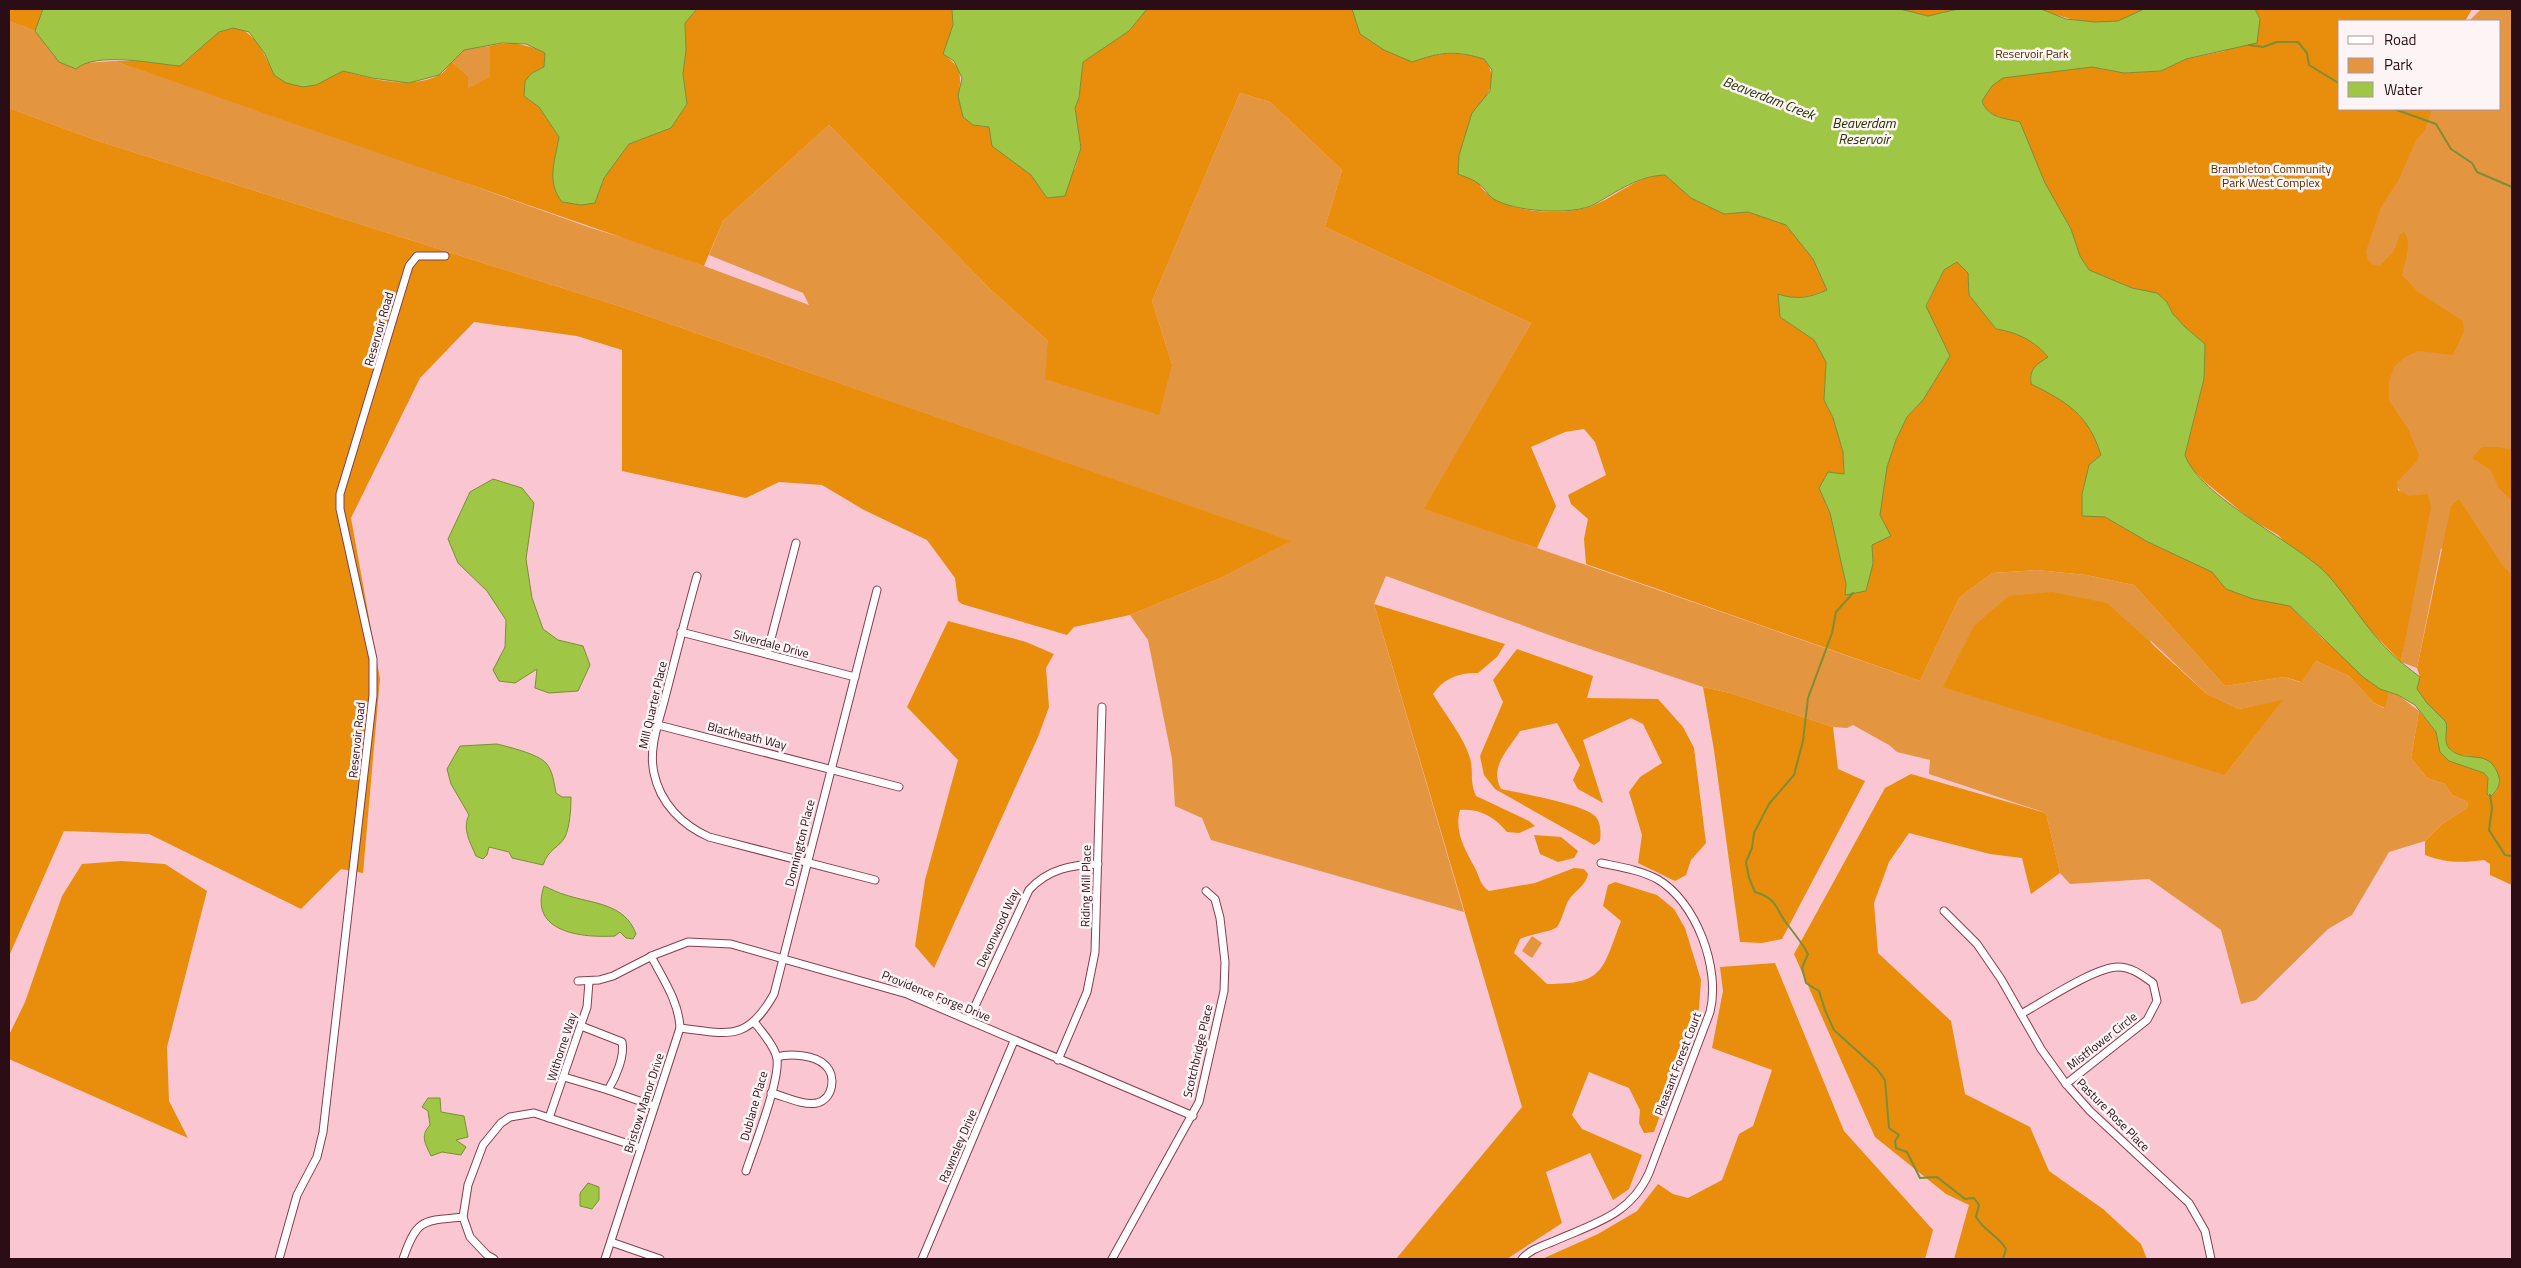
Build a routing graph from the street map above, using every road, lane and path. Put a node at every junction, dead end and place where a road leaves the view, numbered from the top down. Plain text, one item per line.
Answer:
1 (444, 256) dead end
2 (796, 543) dead end
3 (697, 576) dead end
4 (878, 590) dead end
5 (681, 632) junction
6 (767, 654) junction
7 (855, 677) junction
8 (1102, 706) dead end
9 (658, 725) junction
10 (831, 769) junction
11 (900, 787) dead end
12 (808, 861) junction
13 (1601, 862) dead end
14 (1098, 864) junction
15 (875, 880) dead end
16 (1206, 891) dead end
17 (1944, 911) dead end
18 (651, 956) junction
19 (782, 959) junction
20 (578, 981) dead end
21 (589, 982) junction
22 (2021, 1014) junction
23 (969, 1019) junction
24 (755, 1022) junction
25 (581, 1026) junction
26 (680, 1028) junction
27 (1014, 1041) junction
28 (778, 1057) junction
29 (1058, 1060) junction
30 (564, 1077) junction
31 (2066, 1084) junction
32 (608, 1090) junction
33 (771, 1093) junction
34 (654, 1106) junction
35 (1193, 1116) junction
36 (550, 1118) junction
37 (641, 1148) junction
38 (746, 1171) dead end
39 (463, 1217) junction
40 (611, 1242) junction
41 (279, 1259) edge
42 (403, 1259) edge
43 (494, 1259) edge
44 (605, 1259) edge
45 (660, 1259) edge
46 (922, 1259) edge
47 (1112, 1259) edge
48 (1522, 1259) edge
49 (2211, 1259) edge

1 - 41 street, Reservoir Road
2 - 6 street
3 - 5 street, Mill Quarter Place
4 - 7 street, Donnington Place
5 - 6 street, Silverdale Drive
5 - 9 street, Mill Quarter Place
6 - 7 street, Silverdale Drive
7 - 10 street, Donnington Place
8 - 14 street, Riding Mill Place
9 - 10 street, Blackheath Way
9 - 12 street, Mill Quarter Place
10 - 11 street, Blackheath Way
10 - 12 street, Donnington Place
12 - 15 street, Mill Quarter Place
12 - 19 street, Donnington Place
13 - 48 street, Pleasant Forest Court
14 - 23 street, Devonwood Way
14 - 29 street, Riding Mill Place
16 - 35 street, Scotchbridge Place
17 - 22 street, Pasture Rose Place
18 - 19 street, Providence Forge Drive
18 - 21 street, Providence Forge Drive
18 - 26 street, Bristow Manor Drive
19 - 23 street, Providence Forge Drive
19 - 24 street, Donnington Place
20 - 21 street, Providence Forge Drive
21 - 25 street, Withorne Way
22 - 31 street, Pasture Rose Place
22 - 31 street, Mistflower Circle
23 - 27 street, Providence Forge Drive
24 - 26 street
24 - 28 street, Dublane Place
25 - 30 street, Withorne Way
25 - 32 street
26 - 34 street, Bristow Manor Drive
27 - 29 street, Providence Forge Drive
27 - 46 street, Rawnsley Drive
28 - 33 street, Dublane Place
28 - 33 street
29 - 35 street, Providence Forge Drive
30 - 32 street
30 - 36 street, Withorne Way
31 - 49 street, Pasture Rose Place
32 - 34 street
33 - 38 street, Dublane Place
34 - 37 street, Bristow Manor Drive
35 - 47 street, Scotchbridge Place
36 - 37 street
36 - 39 street
37 - 40 street, Bristow Manor Drive
39 - 42 street
39 - 43 street
40 - 44 street, Bristow Manor Drive
40 - 45 street

